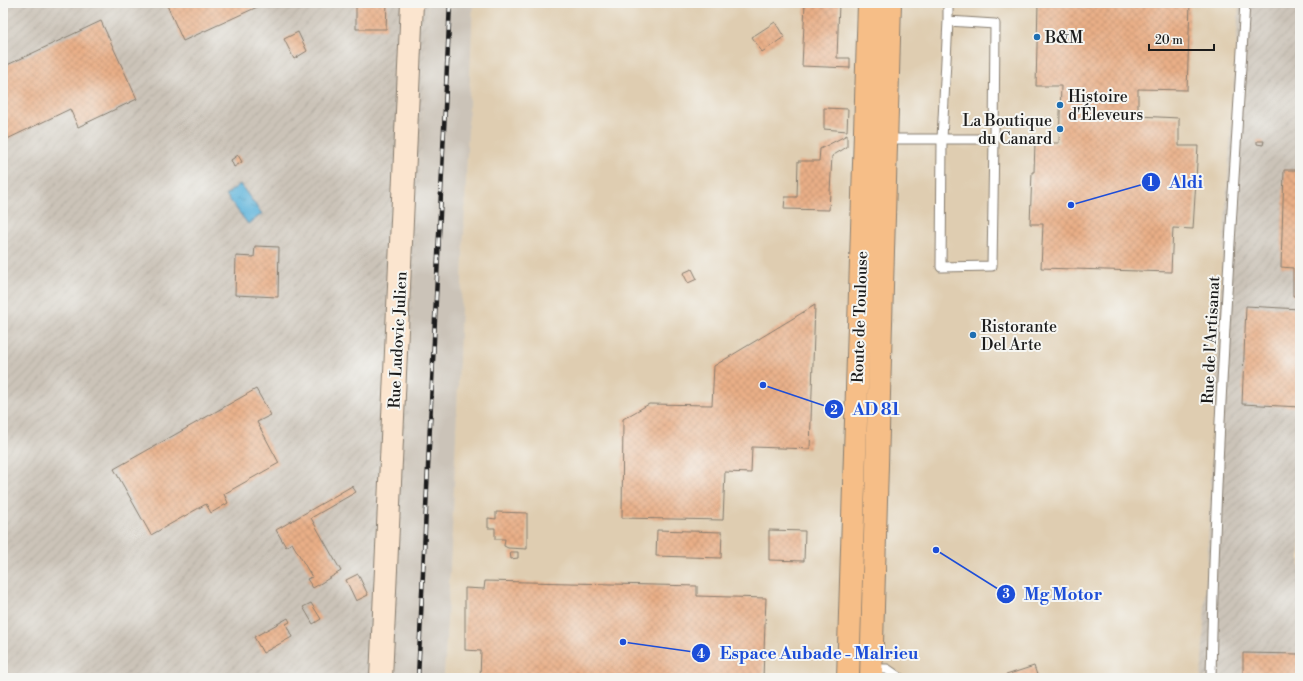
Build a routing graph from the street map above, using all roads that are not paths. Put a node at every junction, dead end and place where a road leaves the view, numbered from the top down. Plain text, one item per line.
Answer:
1 (412, 3) edge
2 (869, 3) edge
3 (890, 3) edge
4 (948, 3) edge
5 (1245, 3) edge
6 (948, 21) junction
7 (886, 139) junction
8 (942, 139) junction
9 (994, 139) junction
10 (860, 671) edge
11 (381, 678) edge
12 (900, 678) edge
13 (1210, 678) edge

1 - 11 main road, Rue Ludovic Julien
2 - 10 main road, Route de Toulouse
3 - 7 main road
4 - 6 lane
5 - 13 lane, Rue de l'Artisanat
6 - 8 lane
6 - 9 lane
7 - 8 lane
7 - 10 main road
8 - 9 lane
8 - 9 lane
10 - 12 lane

